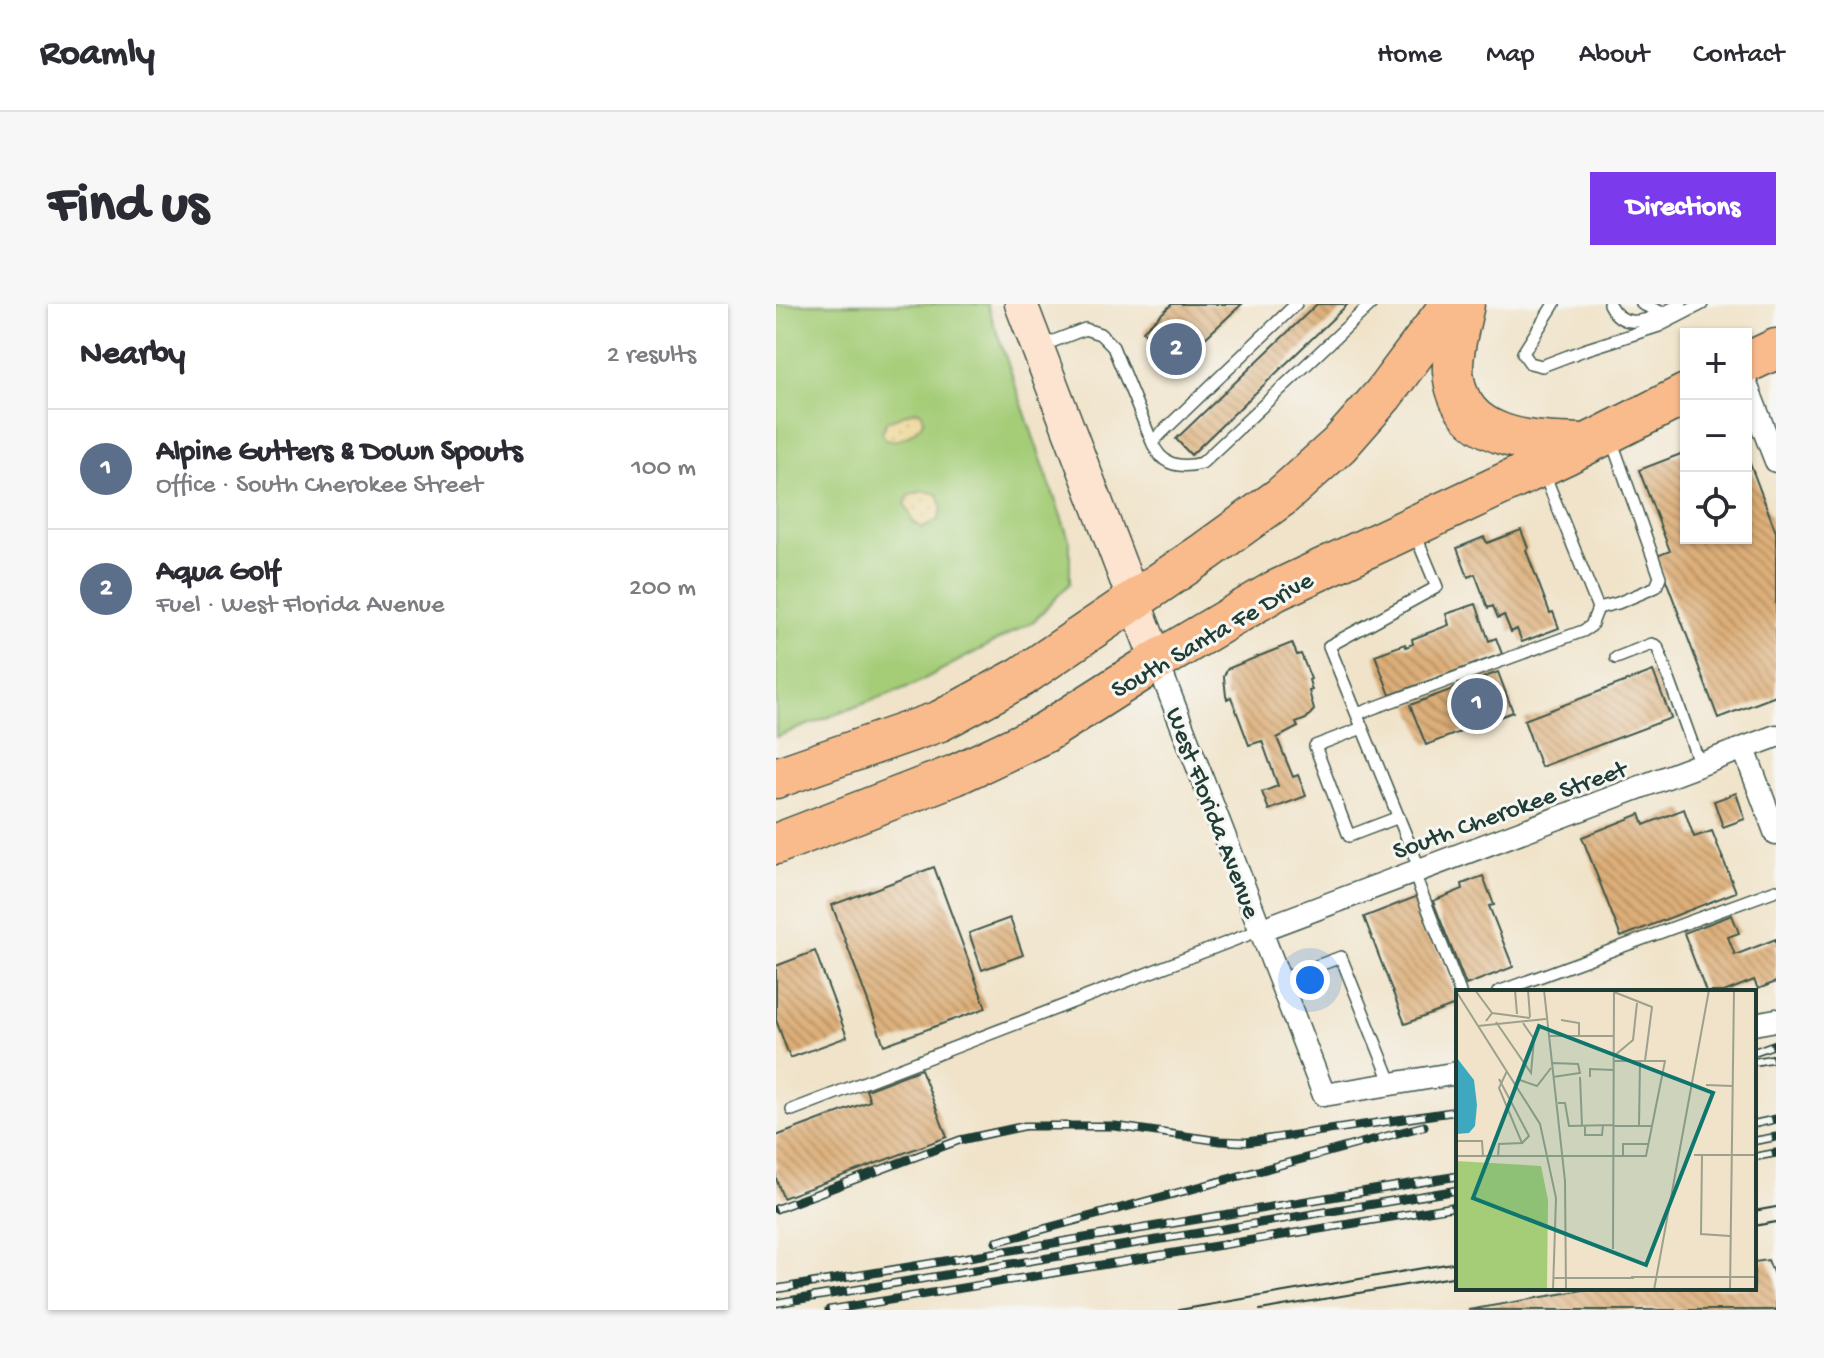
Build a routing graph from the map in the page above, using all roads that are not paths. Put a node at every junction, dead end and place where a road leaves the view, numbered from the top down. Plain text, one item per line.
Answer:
1 (1021, 304) edge
2 (1296, 304) edge
3 (1371, 304) edge
4 (1451, 304) edge
5 (1464, 304) edge
6 (1554, 304) edge
7 (1609, 304) edge
8 (1642, 304) edge
9 (1681, 304) edge
10 (1702, 304) edge
11 (1663, 313) junction
12 (1038, 347) junction
13 (1776, 349) edge
14 (1752, 360) edge
15 (1680, 397) edge
16 (1752, 399) edge
17 (1598, 439) junction
18 (1152, 442) junction
19 (1776, 461) edge
20 (1541, 467) junction
21 (1412, 527) junction
22 (1134, 600) junction
23 (1598, 608) junction
24 (1616, 658) dead end
25 (1157, 661) junction
26 (1357, 714) junction
27 (1362, 728) junction
28 (1773, 740) edge
29 (1744, 749) junction
30 (1700, 766) junction
31 (776, 778) edge
32 (1399, 817) junction
33 (1776, 834) edge
34 (776, 844) edge
35 (1417, 872) junction
36 (1776, 890) edge
37 (1260, 930) junction
38 (1279, 980) junction
39 (1459, 990) edge
40 (1503, 990) edge
41 (1776, 1020) edge
42 (1756, 1024) edge
43 (1456, 1073) edge
44 (1392, 1084) junction
45 (792, 1110) dead end

1 - 12 street, West Florida Avenue
2 - 18 lane
3 - 18 lane
4 - 22 highway
5 - 17 highway
6 - 10 lane
7 - 11 lane
8 - 11 lane
9 - 11 lane
12 - 18 lane
12 - 22 street, West Florida Avenue
13 - 14 highway
15 - 17 highway, South Santa Fe Drive
16 - 19 street
17 - 20 highway, South Santa Fe Drive
17 - 23 lane
20 - 21 highway, South Santa Fe Drive
20 - 23 lane
21 - 25 highway, South Santa Fe Drive
21 - 26 lane
22 - 25 street, West Florida Avenue
22 - 31 highway
23 - 26 lane
24 - 30 lane
25 - 34 highway, South Santa Fe Drive
25 - 37 street, West Florida Avenue
26 - 27 lane
27 - 32 lane
27 - 32 lane
28 - 29 street, South Cherokee Street
29 - 30 street, South Cherokee Street
29 - 33 street
30 - 35 street, South Cherokee Street
32 - 35 lane
35 - 37 street, South Cherokee Street
35 - 39 lane
36 - 40 lane
37 - 38 street, West Florida Avenue
37 - 45 lane
38 - 44 street, West Florida Avenue
38 - 44 lane
41 - 42 street
43 - 44 street

